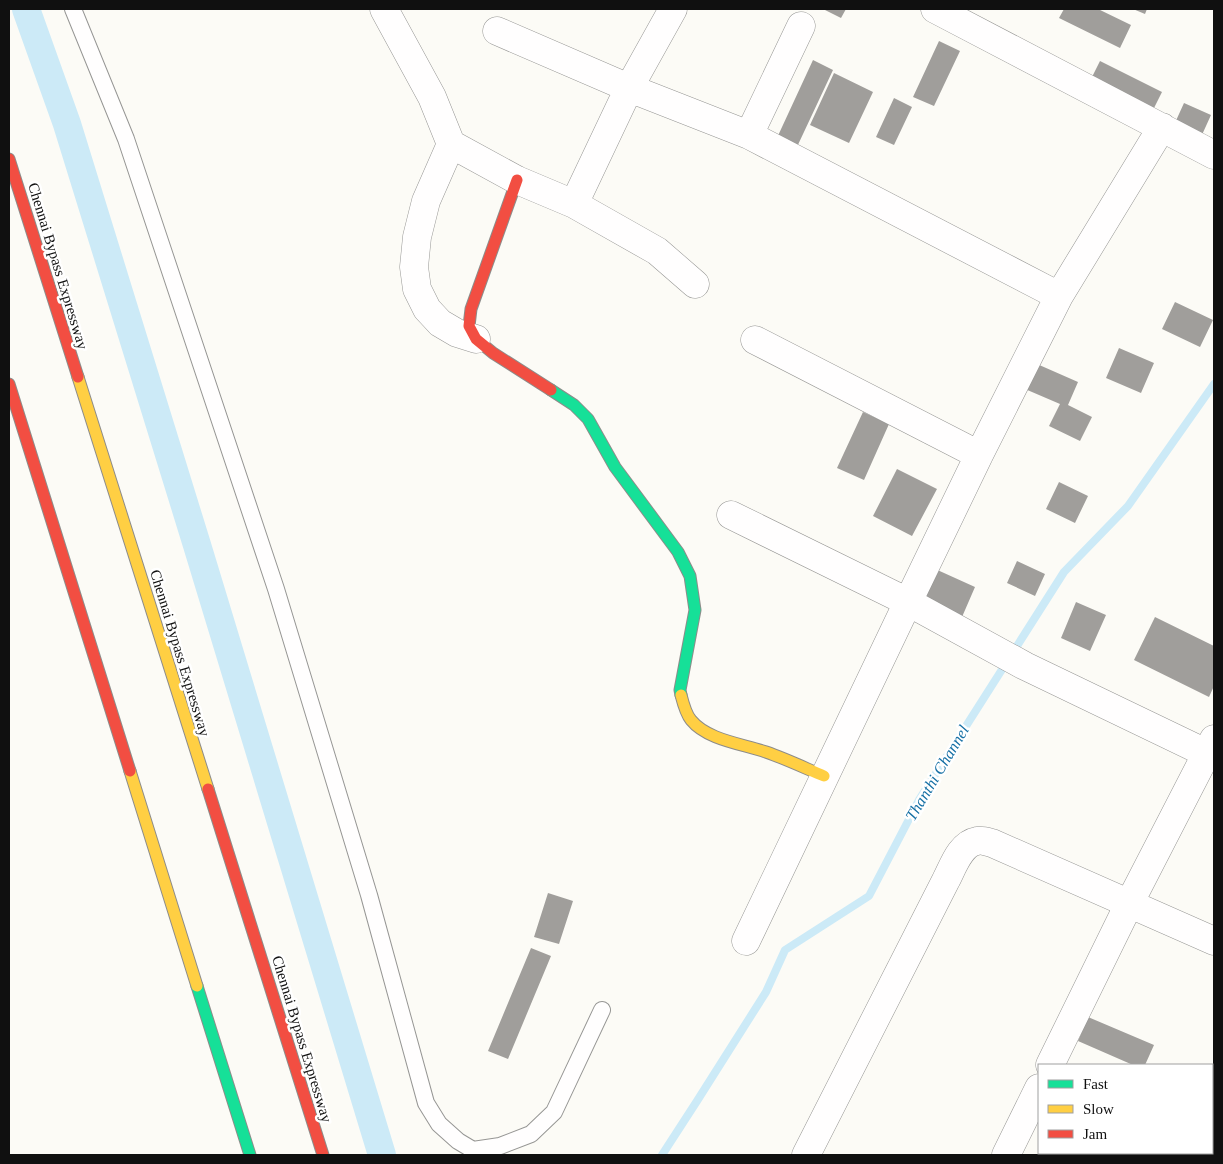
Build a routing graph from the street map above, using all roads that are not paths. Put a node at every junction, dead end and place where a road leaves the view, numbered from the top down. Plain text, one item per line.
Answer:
1 (73, 9) edge
2 (384, 9) edge
3 (673, 9) edge
4 (935, 9) edge
5 (800, 26) dead end
6 (497, 31) dead end
7 (629, 88) junction
8 (1162, 126) junction
9 (749, 135) junction
10 (451, 144) junction
11 (1214, 155) edge
12 (9, 159) edge
13 (518, 180) junction
14 (574, 204) junction
15 (695, 284) dead end
16 (1059, 296) junction
17 (476, 339) junction
18 (755, 340) dead end
19 (9, 384) edge
20 (979, 455) junction
21 (730, 515) dead end
22 (908, 602) junction
23 (1210, 746) edge
24 (824, 776) junction
25 (1129, 904) junction
26 (746, 941) dead end
27 (1214, 941) edge
28 (602, 1010) dead end
29 (1050, 1064) edge
30 (1038, 1090) edge
31 (250, 1155) edge
32 (323, 1155) edge
33 (806, 1155) edge
34 (1006, 1155) edge

1 - 28 lane
2 - 10 street
3 - 7 street
4 - 8 street
5 - 9 street
6 - 7 street
7 - 9 street
7 - 14 street
8 - 11 street
8 - 16 street
9 - 16 street
10 - 13 street
10 - 17 street
12 - 32 main road, Chennai Bypass Expressway
13 - 14 street
13 - 17 main road
14 - 15 street
16 - 20 street
17 - 24 main road
18 - 20 street
19 - 31 main road
20 - 22 street
21 - 22 street
22 - 23 street
22 - 24 street
23 - 25 street
24 - 26 street
25 - 27 street
25 - 29 street
25 - 33 street
30 - 34 street

